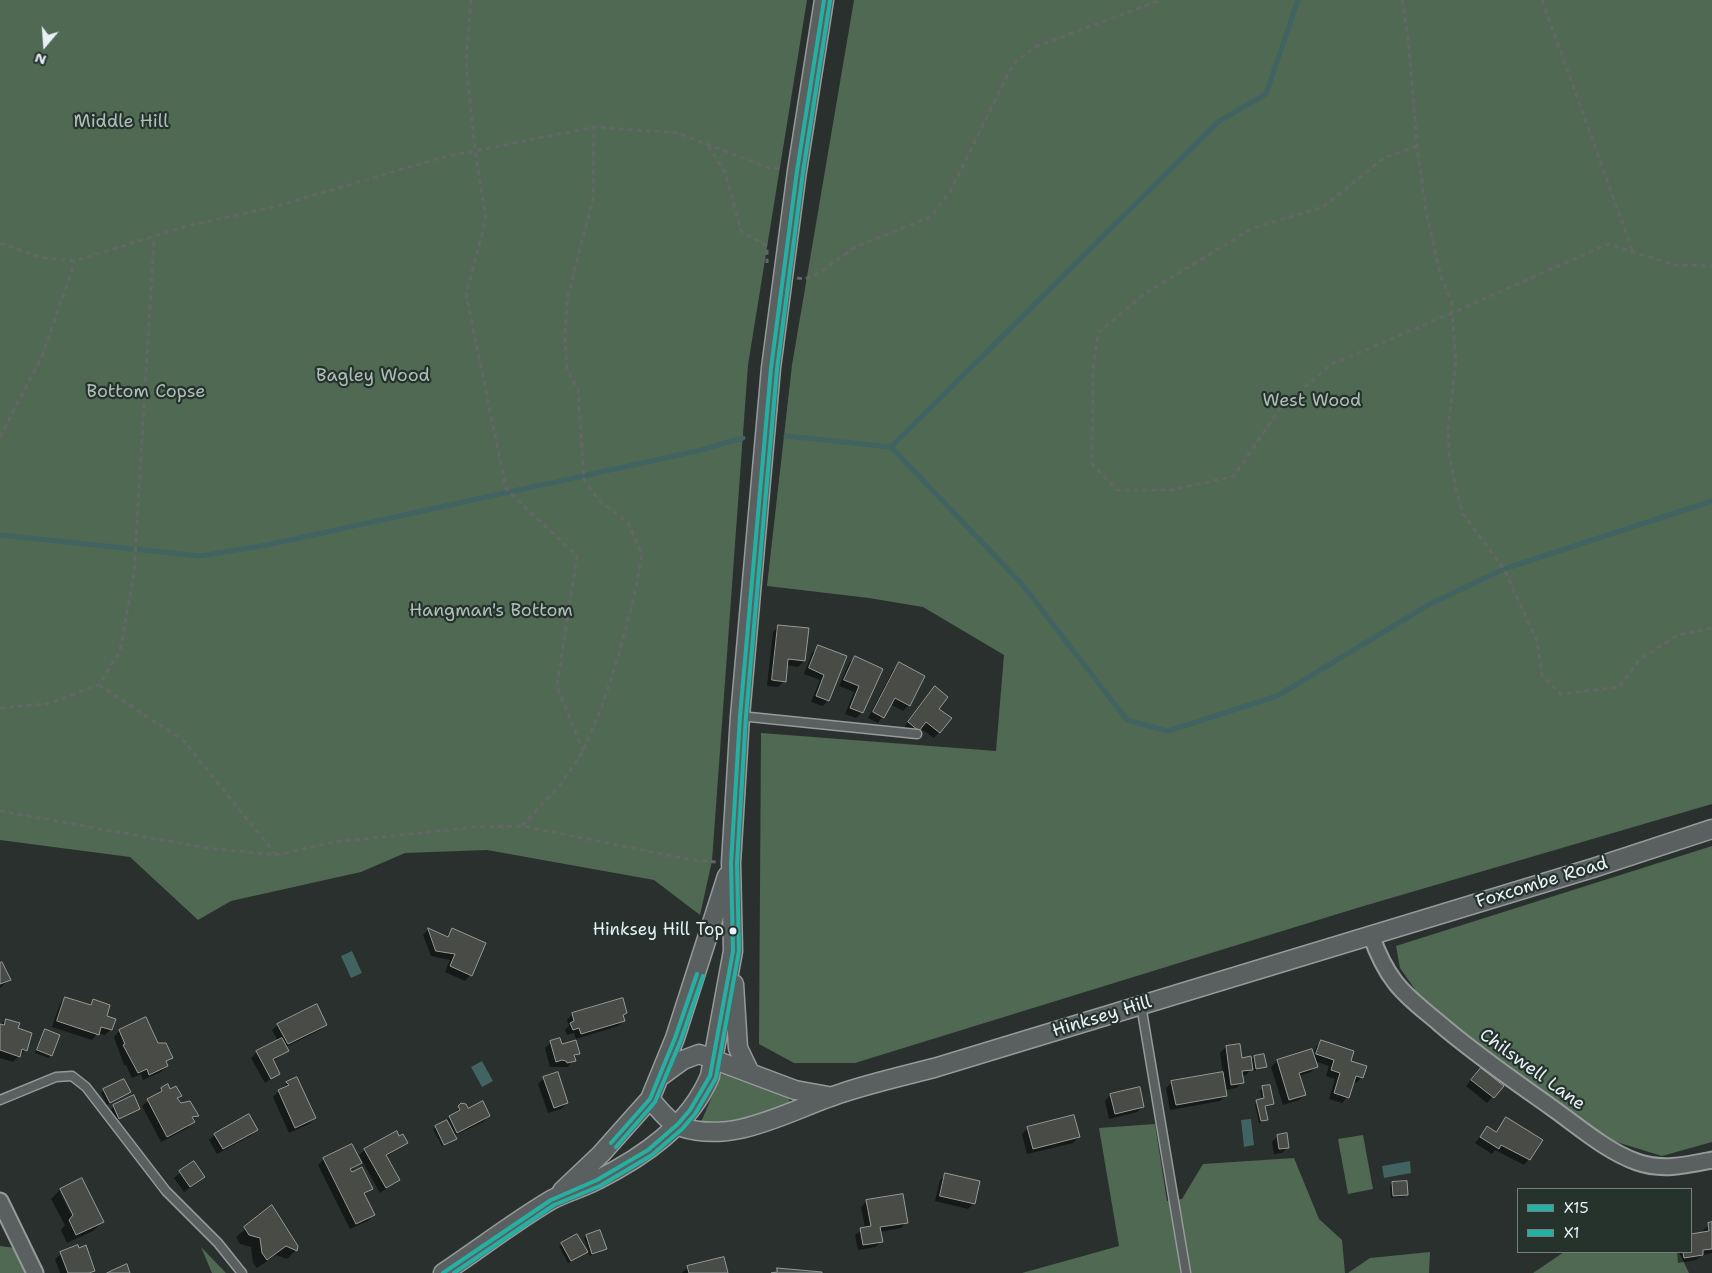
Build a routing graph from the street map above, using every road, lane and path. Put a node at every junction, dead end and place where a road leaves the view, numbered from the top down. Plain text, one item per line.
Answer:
1 (471, 0) edge
2 (824, 0) edge
3 (1161, 0) edge
4 (1402, 0) edge
5 (1542, 0) edge
6 (594, 127) junction
7 (707, 144) junction
8 (1417, 146) junction
9 (475, 150) junction
10 (780, 169) dead end
11 (154, 238) junction
12 (0, 243) edge
13 (1633, 252) junction
14 (75, 261) junction
15 (767, 264) dead end
16 (1712, 266) edge
17 (784, 275) junction
18 (1452, 312) junction
19 (0, 437) edge
20 (1712, 628) edge
21 (99, 685) junction
22 (0, 708) edge
23 (740, 716) junction
24 (917, 734) dead end
25 (582, 751) junction
26 (0, 811) edge
27 (522, 826) junction
28 (1712, 829) edge
29 (276, 855) junction
30 (731, 863) junction
31 (1372, 935) junction
32 (733, 951) junction
33 (1141, 1005) junction
34 (714, 1058) junction
35 (750, 1073) junction
36 (661, 1076) junction
37 (831, 1096) junction
38 (650, 1099) junction
39 (0, 1100) edge
40 (678, 1127) junction
41 (1712, 1160) edge
42 (552, 1200) junction
43 (0, 1201) edge
44 (35, 1273) edge
45 (242, 1273) edge
46 (444, 1273) edge
47 (1186, 1273) edge

1 - 9 path
2 - 17 street
3 - 17 path
4 - 8 path
5 - 13 path
6 - 7 path
6 - 9 path
6 - 25 path
7 - 10 path
7 - 15 path
8 - 18 path
8 - 18 path
9 - 11 path
9 - 25 path
11 - 14 path
11 - 21 path
12 - 14 path
13 - 16 path
13 - 18 path
14 - 19 path
17 - 23 street
18 - 20 path
21 - 22 path
21 - 29 path
23 - 24 lane
23 - 30 street
25 - 27 path
26 - 29 path
27 - 29 path
27 - 30 path
28 - 31 street, Foxcombe Road
30 - 32 street
30 - 36 street
31 - 33 street, Hinksey Hill
31 - 41 street, Chilswell Lane
32 - 34 street
32 - 35 street
33 - 37 street, Hinksey Hill
33 - 47 lane
34 - 35 street, Hinksey Hill
34 - 36 street
34 - 40 street
35 - 37 street, Hinksey Hill
36 - 38 street
37 - 40 street, Hinksey Hill
38 - 40 street
38 - 42 street
39 - 45 lane
40 - 42 street
42 - 46 street
43 - 44 street

